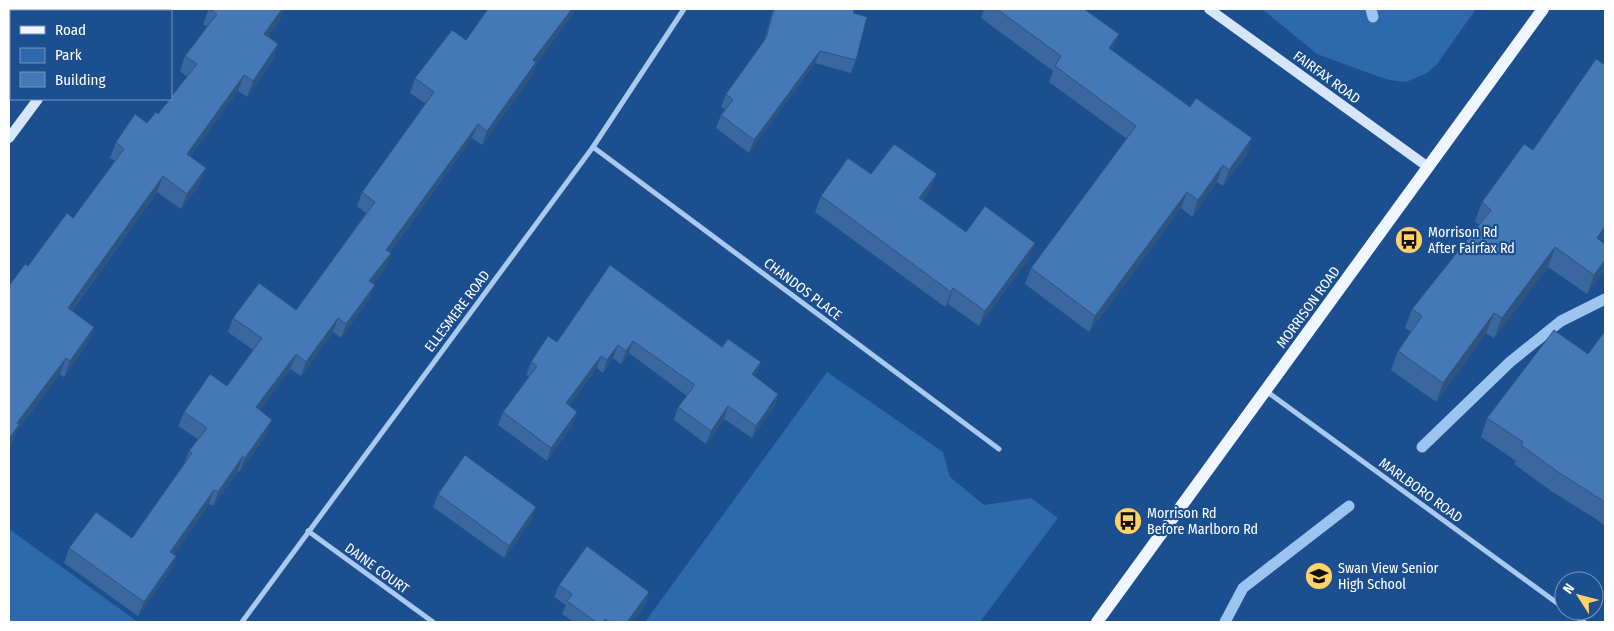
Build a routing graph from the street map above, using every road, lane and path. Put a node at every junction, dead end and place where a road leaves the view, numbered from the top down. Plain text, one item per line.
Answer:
1 (684, 9) edge
2 (1209, 9) edge
3 (1543, 9) edge
4 (37, 100) edge
5 (9, 138) edge
6 (593, 147) junction
7 (1428, 167) junction
8 (1266, 391) junction
9 (999, 449) dead end
10 (308, 531) junction
11 (1554, 601) edge
12 (242, 622) edge
13 (433, 622) edge
14 (1097, 622) edge

1 - 6 street, ELLESMERE ROAD
2 - 7 street, FAIRFAX ROAD
3 - 7 main road, MORRISON ROAD
4 - 5 street
6 - 9 street, CHANDOS PLACE
6 - 10 street, ELLESMERE ROAD
7 - 8 main road, MORRISON ROAD
8 - 11 street, MARLBORO ROAD
8 - 14 main road, MORRISON ROAD
10 - 12 street, ELLESMERE ROAD
10 - 13 street, DAINE COURT

